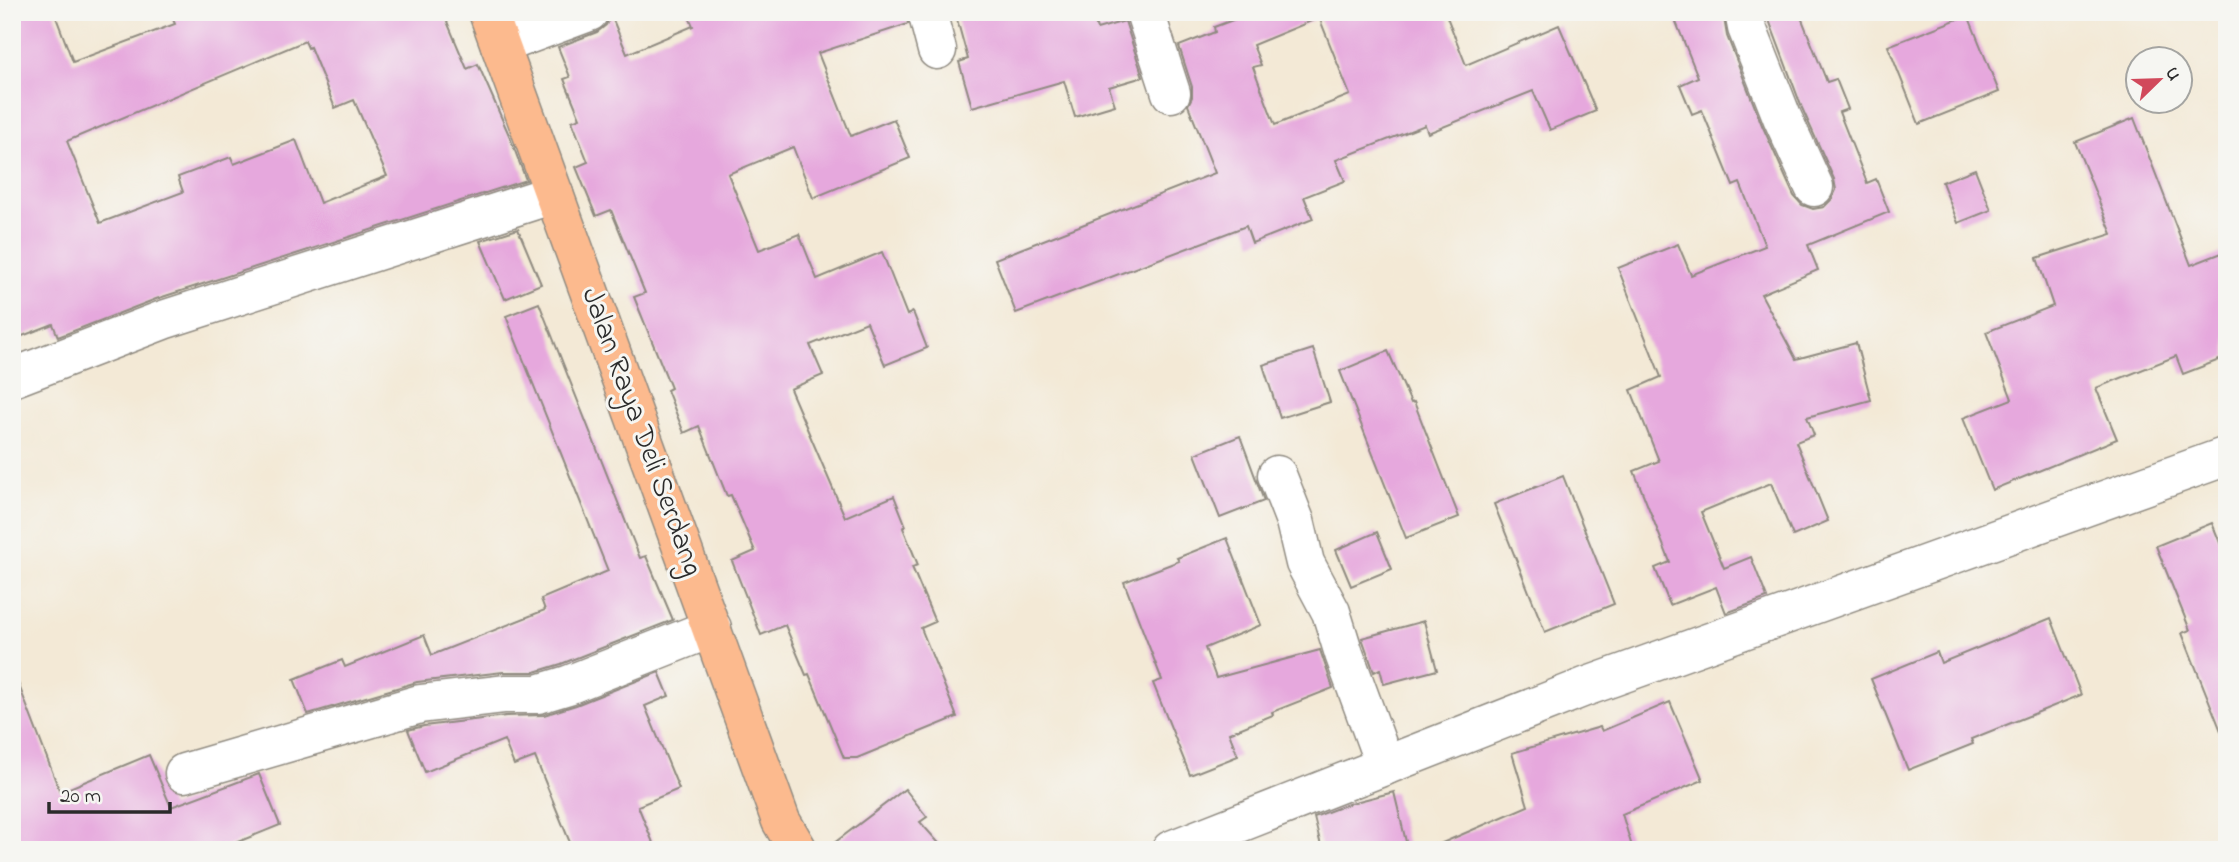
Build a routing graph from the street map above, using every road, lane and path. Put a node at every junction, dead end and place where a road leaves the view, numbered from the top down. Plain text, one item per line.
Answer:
1 (589, 12) edge
2 (927, 12) edge
3 (1145, 12) edge
4 (1744, 12) edge
5 (494, 29) edge
6 (937, 50) dead end
7 (1171, 93) dead end
8 (1814, 187) dead end
9 (554, 194) junction
10 (12, 378) edge
11 (2227, 456) edge
12 (1277, 475) dead end
13 (712, 628) junction
14 (1385, 766) junction
15 (184, 773) dead end
16 (798, 850) edge
17 (1171, 850) edge

1 - 5 street
2 - 6 street
3 - 7 street
4 - 8 street
5 - 9 main road, Jalan Raya Deli Serdang
9 - 10 street
9 - 13 main road, Jalan Raya Deli Serdang
11 - 14 street
12 - 14 street
13 - 15 street
13 - 16 main road, Jalan Raya Deli Serdang
14 - 17 street

